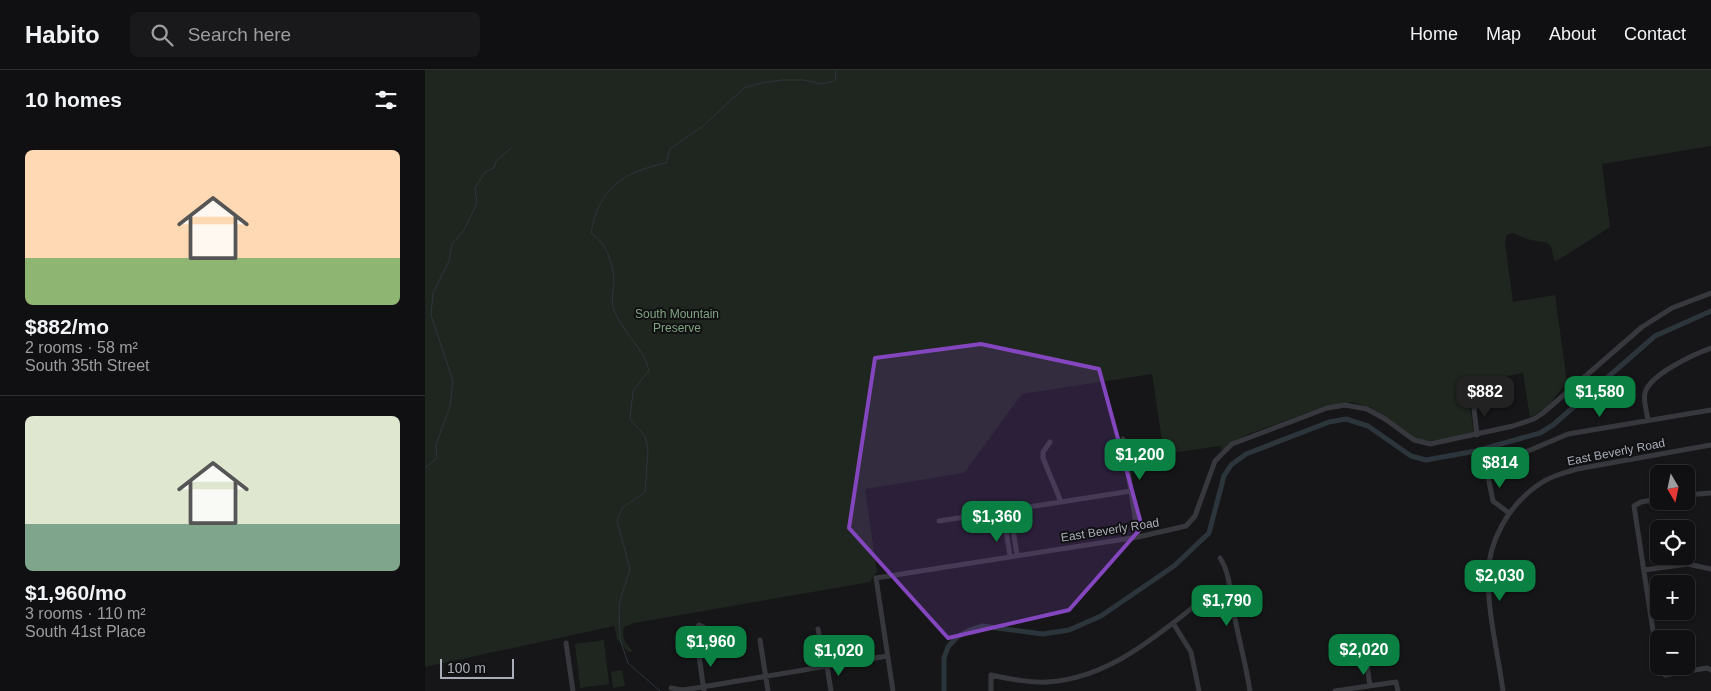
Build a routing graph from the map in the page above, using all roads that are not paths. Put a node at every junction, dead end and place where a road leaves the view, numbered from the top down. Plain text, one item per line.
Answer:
1 (1711, 293) edge
2 (1711, 348) edge
3 (1488, 398) dead end
4 (1711, 410) edge
5 (1648, 420) junction
6 (1477, 435) junction
7 (1123, 439) dead end
8 (1050, 442) dead end
9 (1711, 445) edge
10 (1131, 491) junction
11 (1711, 493) edge
12 (1695, 494) edge
13 (1650, 501) edge
14 (1061, 502) junction
15 (1010, 510) junction
16 (1003, 511) junction
17 (1509, 513) junction
18 (939, 521) dead end
19 (1138, 536) junction
20 (1017, 555) junction
21 (1010, 556) junction
22 (1220, 558) dead end
23 (1711, 569) edge
24 (1644, 570) junction
25 (1230, 590) junction
26 (1173, 623) junction
27 (818, 629) dead end
28 (760, 640) dead end
29 (566, 643) dead end
30 (698, 649) dead end
31 (887, 656) junction
32 (1366, 658) dead end
33 (826, 666) junction
34 (1711, 670) edge
35 (765, 675) junction
36 (1370, 686) junction
37 (671, 688) dead end
38 (704, 689) edge
39 (573, 691) edge
40 (767, 691) edge
41 (831, 691) edge
42 (893, 691) edge
43 (991, 691) edge
44 (1199, 691) edge
45 (1250, 691) edge
46 (1335, 691) edge
47 (1398, 691) edge
48 (1503, 691) edge

1 - 6 street, East Beverly Road
2 - 5 street
3 - 6 street
4 - 5 street
5 - 17 street
6 - 19 street, East Beverly Road
7 - 10 street
8 - 14 street
9 - 17 street, East Beverly Road
10 - 14 street
10 - 19 street
11 - 12 street
13 - 24 street
14 - 15 street
15 - 16 street
15 - 20 street
16 - 18 street
16 - 21 street
17 - 48 street, East Beverly Road
19 - 20 street, East Beverly Road
20 - 21 street, East Beverly Road
21 - 31 street, East Beverly Road
22 - 25 street
23 - 24 street
24 - 34 street
25 - 26 street
25 - 45 street
26 - 43 street
26 - 44 street
27 - 33 street
28 - 35 street
29 - 39 street
30 - 38 street
31 - 33 street
31 - 42 street
32 - 36 street
33 - 35 street
33 - 41 street
35 - 38 street
35 - 40 street
36 - 46 street
36 - 47 street
37 - 38 street

